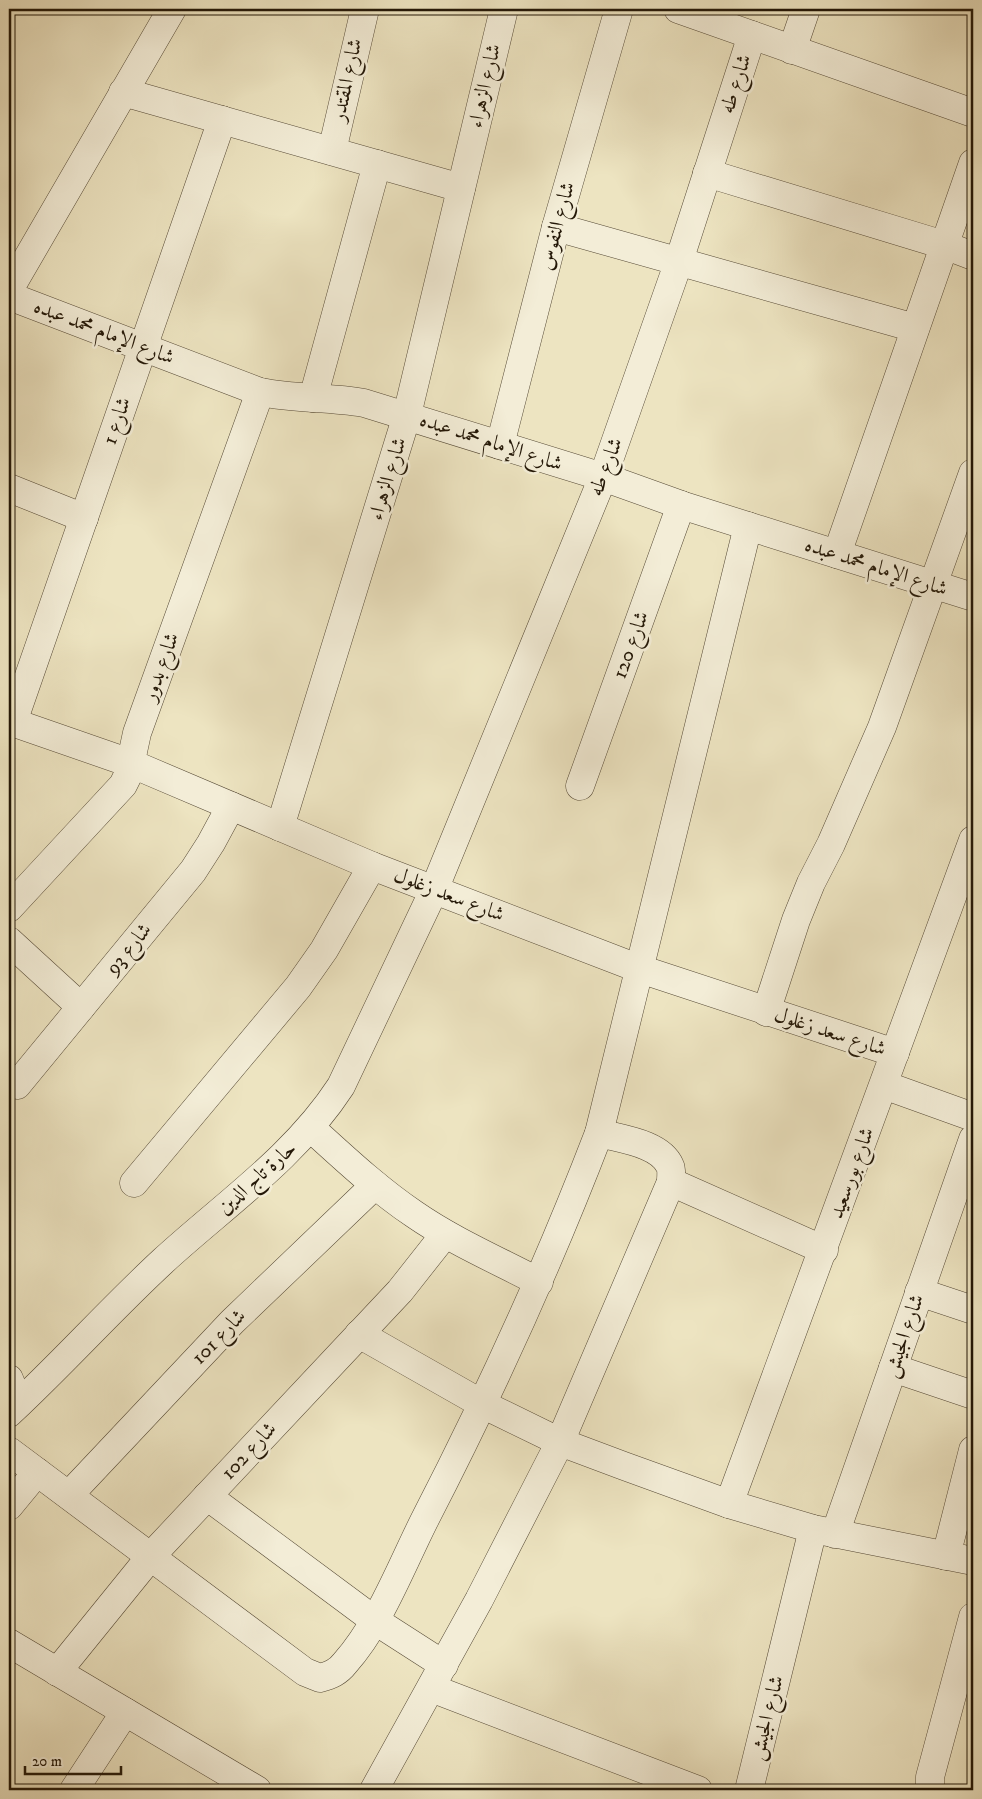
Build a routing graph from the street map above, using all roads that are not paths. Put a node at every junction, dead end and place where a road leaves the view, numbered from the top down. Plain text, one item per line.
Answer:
1 (172, 9) edge
2 (365, 9) edge
3 (504, 9) edge
4 (619, 9) edge
5 (678, 9) edge
6 (806, 9) edge
7 (752, 36) junction
8 (792, 50) junction
9 (123, 92) junction
10 (973, 113) edge
11 (222, 120) junction
12 (332, 152) junction
13 (973, 163) edge
14 (377, 164) junction
15 (707, 173) junction
16 (461, 188) junction
17 (556, 227) junction
18 (944, 245) junction
19 (973, 256) edge
20 (679, 262) junction
21 (9, 290) edge
22 (9, 296) edge
23 (915, 328) junction
24 (143, 347) junction
25 (260, 392) junction
26 (313, 398) junction
27 (407, 415) junction
28 (500, 445) junction
29 (973, 473) edge
30 (603, 477) junction
31 (9, 488) edge
32 (682, 505) junction
33 (84, 518) junction
34 (748, 526) junction
35 (837, 554) junction
36 (934, 585) junction
37 (973, 597) edge
38 (11, 721) edge
39 (130, 763) junction
40 (580, 786) dead end
41 (231, 806) junction
42 (280, 827) junction
43 (973, 840) edge
44 (372, 866) junction
45 (434, 890) junction
46 (9, 908) edge
47 (9, 940) edge
48 (640, 969) junction
49 (81, 1007) junction
50 (766, 1012) junction
51 (895, 1053) junction
52 (17, 1085) dead end
53 (884, 1085) junction
54 (973, 1116) edge
55 (311, 1128) junction
56 (599, 1133) junction
57 (973, 1139) edge
58 (671, 1182) junction
59 (134, 1183) dead end
60 (375, 1185) junction
61 (445, 1234) junction
62 (824, 1250) junction
63 (539, 1282) junction
64 (920, 1292) junction
65 (973, 1310) edge
66 (359, 1334) junction
67 (893, 1368) junction
68 (9, 1379) edge
69 (973, 1395) edge
70 (484, 1405) junction
71 (14, 1408) edge
72 (560, 1442) junction
73 (9, 1450) edge
74 (973, 1450) edge
75 (37, 1472) junction
76 (969, 1485) edge
77 (69, 1495) junction
78 (207, 1496) junction
79 (728, 1504) junction
80 (9, 1506) edge
81 (824, 1532) junction
82 (150, 1556) junction
83 (946, 1556) junction
84 (973, 1561) edge
85 (973, 1617) edge
86 (374, 1620) junction
87 (9, 1643) edge
88 (57, 1672) junction
89 (438, 1676) junction
90 (125, 1712) junction
91 (74, 1790) edge
92 (257, 1790) edge
93 (374, 1790) edge
94 (698, 1790) edge
95 (749, 1790) edge
96 (930, 1790) edge

1 - 9 street
2 - 12 street, شارع المقتدر
3 - 16 street, شارع الزهراء
4 - 17 street, شارع النفوس
5 - 7 street
6 - 8 street
7 - 8 street
7 - 15 street, شارع طه
8 - 10 street
9 - 11 street
9 - 21 street
11 - 12 street
11 - 24 street, شارع 1
12 - 14 street
13 - 18 street
14 - 16 street
14 - 26 street
15 - 18 street
15 - 20 street, شارع طه
16 - 27 street, شارع الزهراء
17 - 20 street
17 - 28 street, شارع النفوس
18 - 19 street
18 - 23 street
20 - 23 street
20 - 30 street, شارع طه
22 - 24 street, شارع الإمام محمد عبده
23 - 35 street
24 - 25 street, شارع الإمام محمد عبده
24 - 33 street, شارع 1
25 - 26 street, شارع الإمام محمد عبده
25 - 39 street, شارع بدور
26 - 27 street, شارع الإمام محمد عبده
27 - 28 street, شارع الإمام محمد عبده
27 - 42 street, شارع الزهراء
28 - 30 street, شارع الإمام محمد عبده
29 - 36 street
30 - 32 street, شارع الإمام محمد عبده
30 - 45 street, شارع طه
31 - 33 street
32 - 34 street, شارع الإمام محمد عبده
32 - 40 street, شارع 120
33 - 38 street, شارع 1
34 - 35 street, شارع الإمام محمد عبده
34 - 48 street
35 - 36 street, شارع الإمام محمد عبده
36 - 37 street, شارع الإمام محمد عبده
36 - 50 street
38 - 39 street, شارع سعد زغلول
39 - 41 street, شارع سعد زغلول
39 - 46 street, شارع بدور
41 - 42 street, شارع سعد زغلول
41 - 49 street, شارع 93
42 - 44 street, شارع سعد زغلول
43 - 51 street, شارع بورسعيد
44 - 45 street, شارع سعد زغلول
44 - 59 street
45 - 48 street, شارع سعد زغلول
45 - 55 street, حارة تاج الدين
47 - 49 street
48 - 50 street, شارع سعد زغلول
48 - 56 street
49 - 52 street, شارع 93
50 - 51 street, شارع سعد زغلول
51 - 53 street, شارع بورسعيد
53 - 54 street
53 - 62 street, شارع بورسعيد
55 - 60 street
55 - 71 street, حارة تاج الدين
56 - 58 street
56 - 63 street
57 - 64 street, شارع الجيش
58 - 62 street
58 - 72 street
60 - 61 street
60 - 77 street, شارع 101
61 - 63 street
61 - 66 street, شارع 102
62 - 79 street, شارع بورسعيد
63 - 70 street
64 - 65 street
64 - 67 street, شارع الجيش
66 - 70 street
66 - 78 street, شارع 102
67 - 69 street
67 - 81 street, شارع الجيش
68 - 71 street
70 - 72 street
70 - 86 street
72 - 79 street
72 - 89 street
73 - 75 street
74 - 76 street
75 - 77 street
75 - 80 street
76 - 83 street
77 - 82 street
78 - 82 street, شارع 102
78 - 86 street
79 - 81 street
81 - 83 street
81 - 95 street, شارع الجيش
82 - 86 street
82 - 88 street, شارع 102
83 - 84 street
85 - 96 street
86 - 89 street
87 - 88 street
88 - 90 street
89 - 93 street
89 - 94 street
90 - 91 street
90 - 92 street

